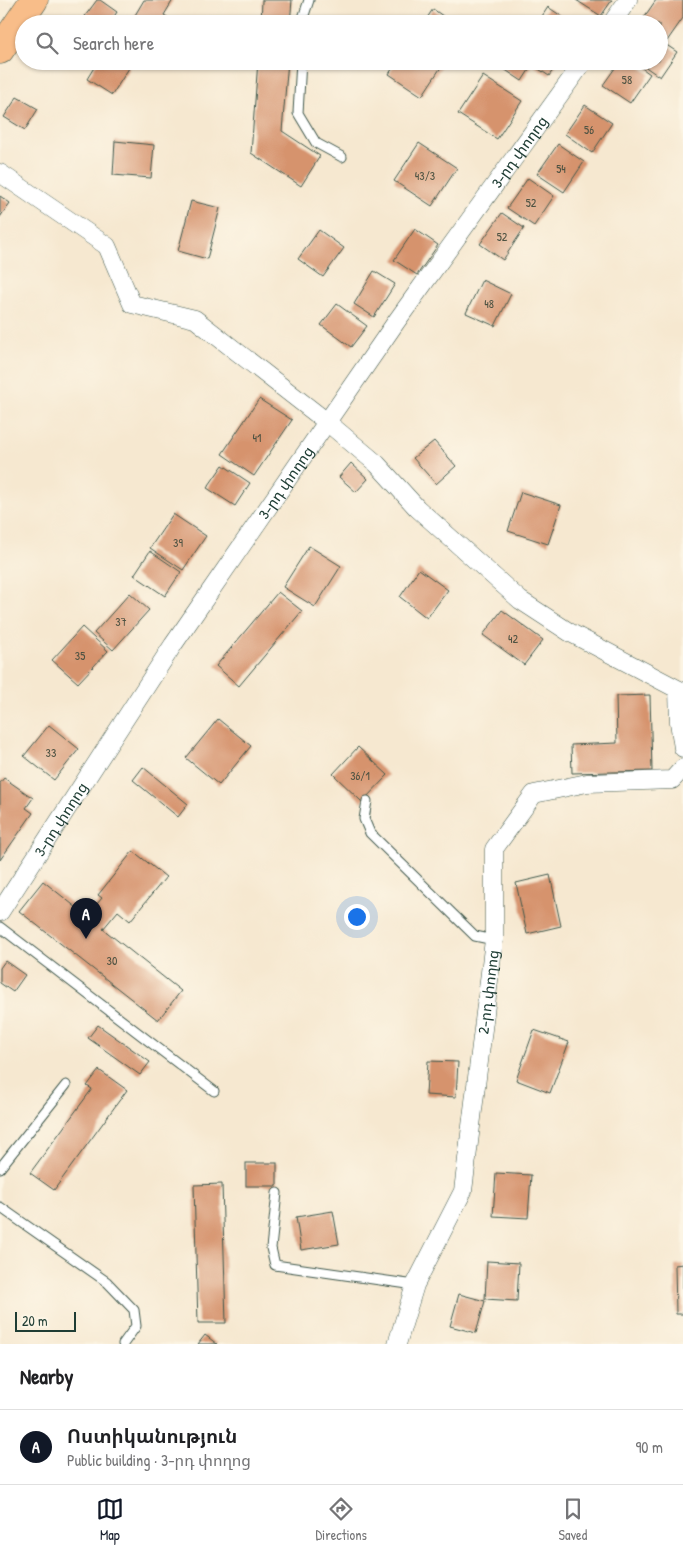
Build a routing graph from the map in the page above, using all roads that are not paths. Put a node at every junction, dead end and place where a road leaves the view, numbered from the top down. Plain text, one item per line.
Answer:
1 (34, 0) edge
2 (309, 0) edge
3 (628, 0) edge
4 (24, 15) edge
5 (304, 15) edge
6 (617, 15) edge
7 (15, 28) edge
8 (0, 50) edge
9 (300, 70) edge
10 (578, 70) edge
11 (342, 157) dead end
12 (0, 173) edge
13 (327, 422) junction
14 (680, 691) edge
15 (683, 748) edge
16 (683, 768) edge
17 (367, 801) dead end
18 (0, 912) edge
19 (0, 928) edge
20 (494, 940) junction
21 (66, 1085) dead end
22 (214, 1091) dead end
23 (0, 1168) edge
24 (277, 1193) dead end
25 (0, 1207) edge
26 (415, 1285) junction
27 (123, 1344) edge
28 (397, 1344) edge

1 - 4 main road
2 - 5 lane
3 - 6 street
7 - 8 main road
9 - 11 lane
10 - 13 street, 3-րդ փողոց
12 - 13 street
13 - 14 street
13 - 18 street, 3-րդ փողոց
14 - 15 street
16 - 20 street, 2-րդ փողոց
17 - 20 lane
19 - 22 lane
20 - 26 street, 2-րդ փողոց
21 - 23 lane
24 - 26 lane
25 - 27 lane
26 - 28 street, 2-րդ փողոց

